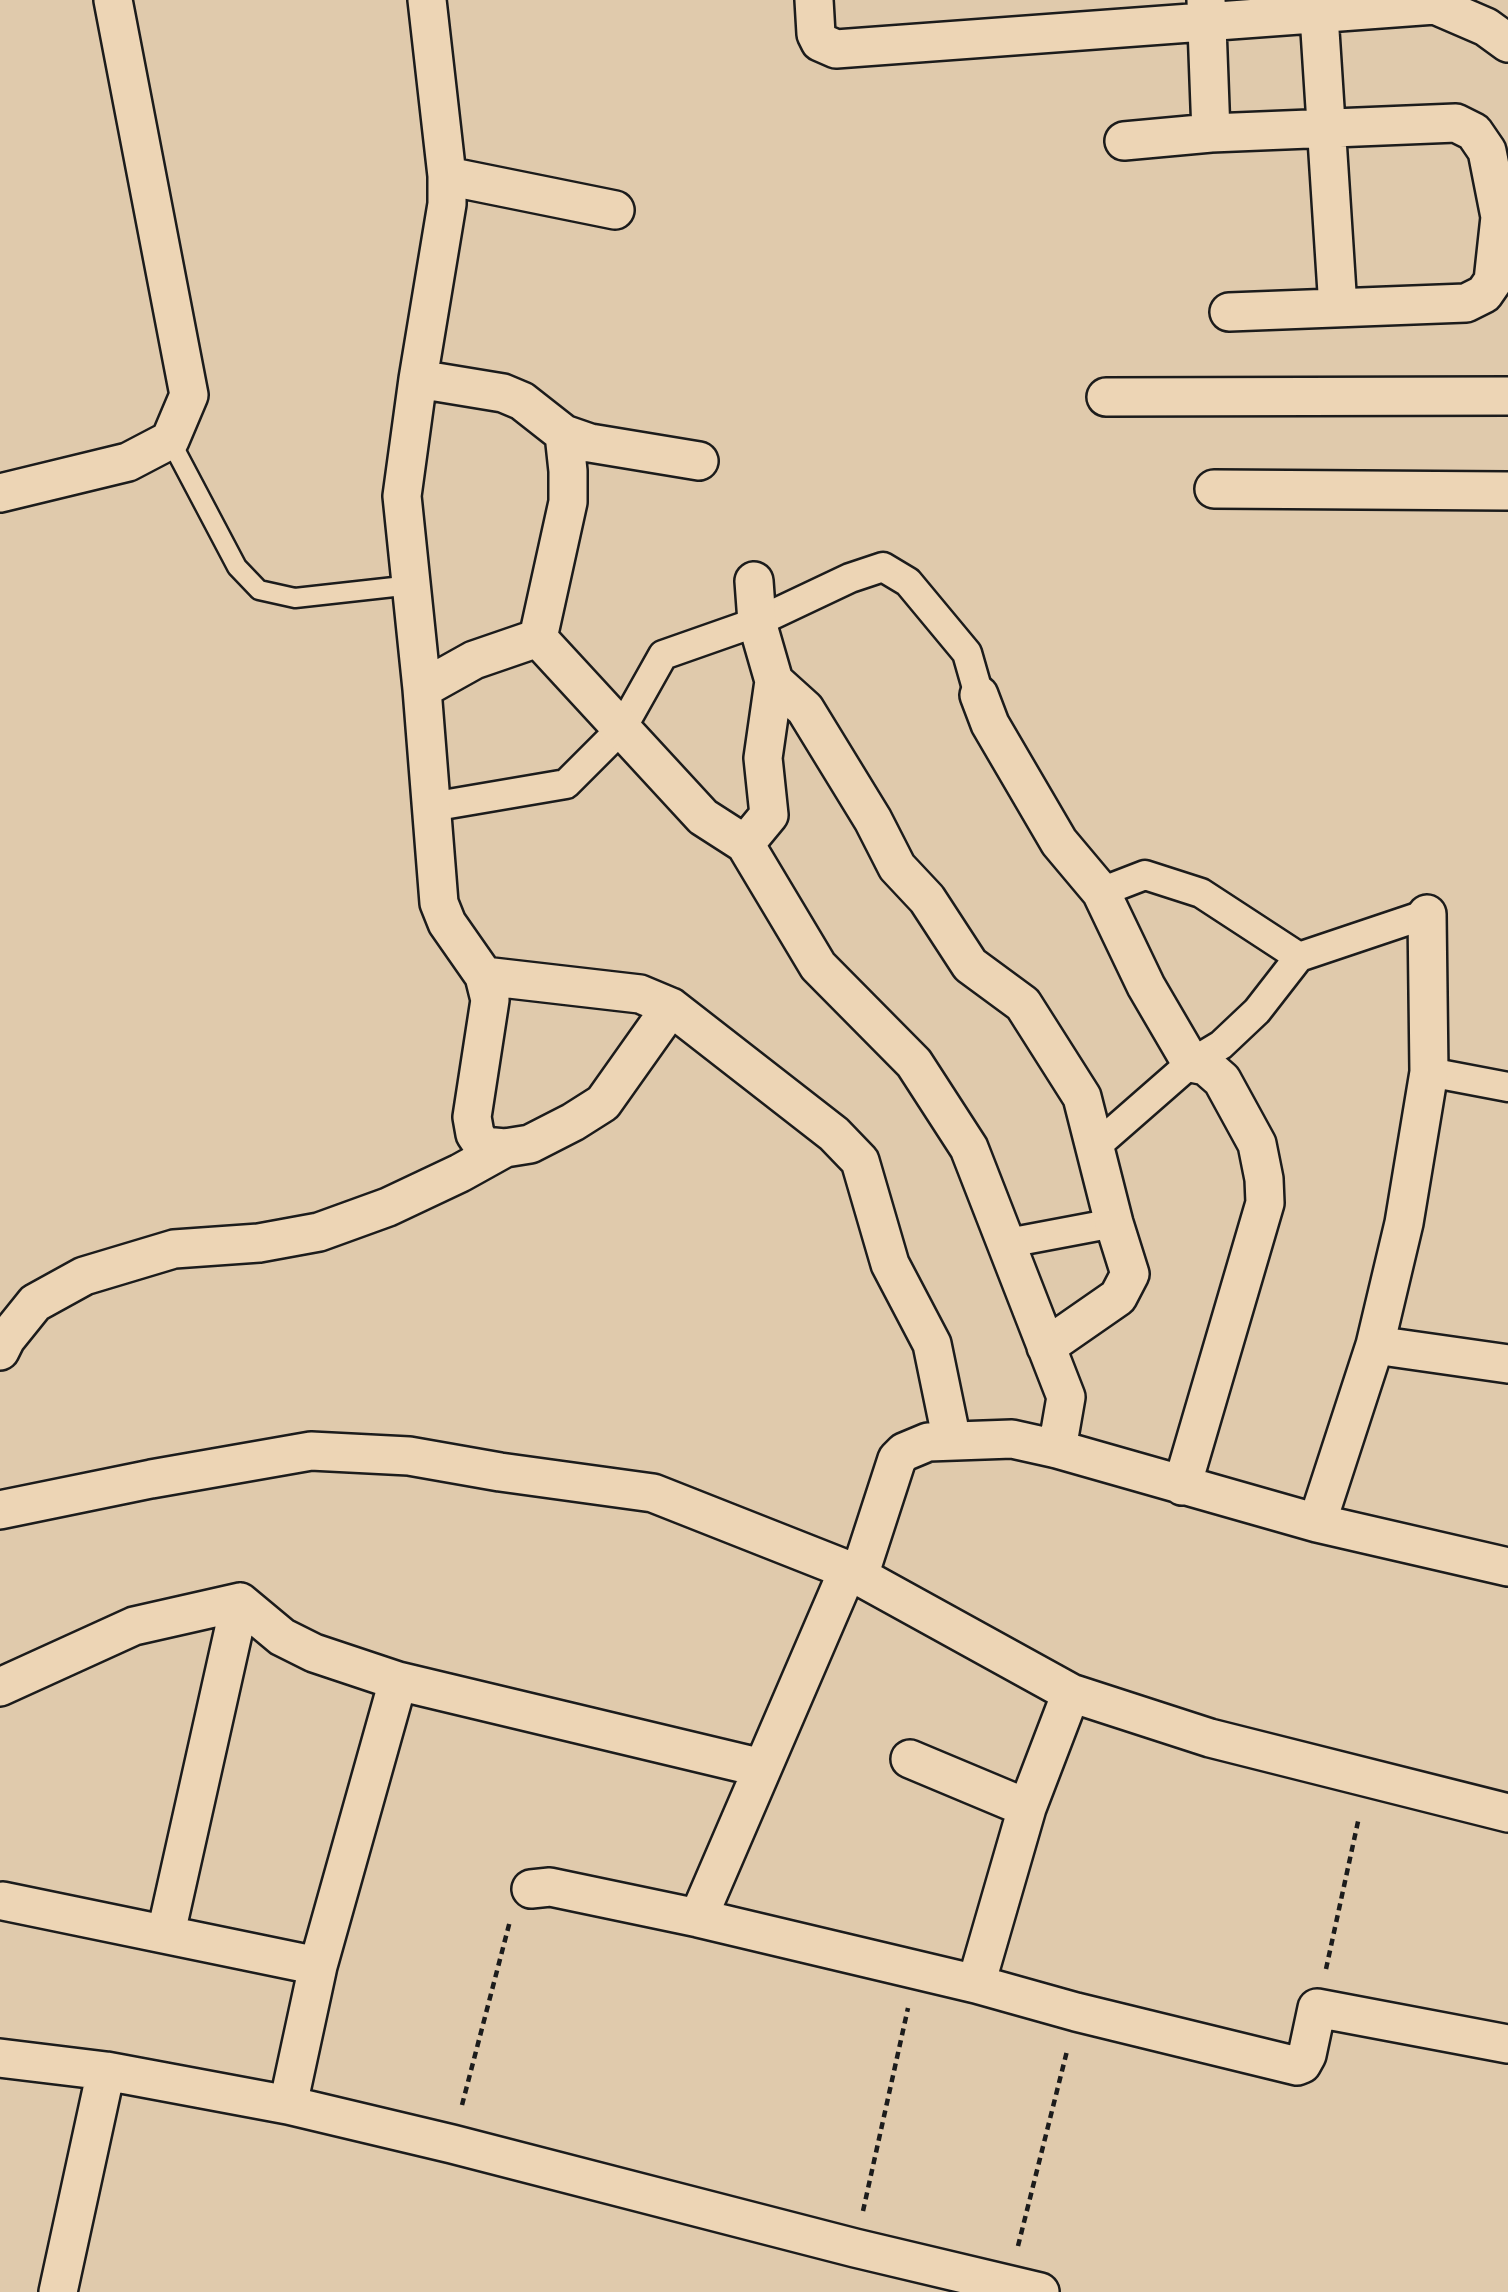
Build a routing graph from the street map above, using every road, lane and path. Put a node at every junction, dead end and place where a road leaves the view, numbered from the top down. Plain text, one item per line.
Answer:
1 (113, 0) edge
2 (427, 0) edge
3 (814, 0) edge
4 (1319, 7) edge
5 (1206, 11) edge
6 (1508, 43) edge
7 (1328, 128) junction
8 (1211, 133) junction
9 (1124, 141) dead end
10 (447, 176) junction
11 (615, 210) dead end
12 (1338, 307) junction
13 (1229, 312) dead end
14 (418, 379) junction
15 (1106, 397) dead end
16 (1508, 397) edge
17 (564, 434) junction
18 (170, 440) junction
19 (699, 461) dead end
20 (1214, 489) dead end
21 (1508, 491) edge
22 (0, 493) edge
23 (754, 581) dead end
24 (412, 585) junction
25 (757, 622) junction
26 (538, 638) junction
27 (774, 681) junction
28 (422, 689) junction
29 (979, 695) joint
30 (622, 728) junction
31 (431, 807) junction
32 (745, 844) junction
33 (1101, 892) junction
34 (1427, 914) joint
35 (1299, 957) junction
36 (484, 976) junction
37 (671, 1007) junction
38 (1191, 1063) junction
39 (1429, 1072) junction
40 (1508, 1087) edge
41 (1095, 1147) junction
42 (505, 1148) junction
43 (1114, 1223) junction
44 (1008, 1244) junction
45 (1375, 1345) junction
46 (1046, 1347) junction
47 (0, 1351) edge
48 (1508, 1364) edge
49 (952, 1441) junction
50 (1056, 1449) junction
51 (1182, 1486) junction
52 (0, 1510) edge
53 (1317, 1523) junction
54 (1508, 1567) edge
55 (854, 1573) junction
56 (240, 1602) junction
57 (398, 1681) junction
58 (0, 1687) edge
59 (1071, 1693) junction
60 (910, 1759) dead end
61 (762, 1768) junction
62 (1368, 1776) junction
63 (1027, 1808) junction
64 (1508, 1813) edge
65 (531, 1889) joint
66 (4, 1901) dead end
67 (698, 1918) junction
68 (166, 1933) junction
69 (318, 1966) junction
70 (917, 1970) junction
71 (976, 1984) junction
72 (1317, 2008) junction
73 (1076, 2012) junction
74 (1508, 2044) edge
75 (0, 2058) edge
76 (106, 2071) junction
77 (288, 2105) junction
78 (452, 2144) junction
79 (855, 2248) junction
80 (1024, 2288) edge
81 (58, 2292) edge

1 - 18 street
2 - 10 street
3 - 5 street
4 - 5 street
4 - 6 street
4 - 7 street
5 - 8 street
7 - 8 street
7 - 12 street
7 - 12 street
8 - 9 street
10 - 11 street
10 - 14 street
12 - 13 street
14 - 17 street
14 - 24 street
15 - 16 street
17 - 19 street
17 - 26 street
18 - 22 street
18 - 24 lane
20 - 21 street
23 - 25 street
24 - 28 street
25 - 27 street
25 - 29 street
25 - 30 street
26 - 28 street
26 - 30 street
27 - 32 street
27 - 41 street
28 - 31 street
29 - 33 street
30 - 31 street
30 - 32 street
31 - 36 street
32 - 44 street
33 - 35 street
33 - 38 street
34 - 35 street
34 - 39 street
35 - 38 street
36 - 37 street
36 - 42 street
37 - 42 street
37 - 49 street
38 - 41 street
38 - 51 street
39 - 40 street
39 - 45 street
41 - 43 street
42 - 47 street
43 - 44 street
43 - 46 street
44 - 46 street
45 - 48 street
45 - 53 street
46 - 50 street
49 - 50 street
49 - 55 street
50 - 51 street
51 - 53 street
52 - 55 street
53 - 54 street
55 - 59 street
55 - 61 street
56 - 57 street
56 - 58 street
56 - 68 street
57 - 61 street
57 - 69 street
59 - 62 street
59 - 63 street
60 - 63 street
61 - 67 street
62 - 64 street
62 - 72 path
63 - 71 street
65 - 67 street
65 - 78 path
66 - 68 street
67 - 70 street
68 - 69 street
69 - 77 street
70 - 71 street
70 - 79 path
71 - 73 street
72 - 73 street
72 - 74 street
73 - 80 path
75 - 76 street
76 - 77 street
76 - 81 street
77 - 78 street
78 - 79 street
79 - 80 street

